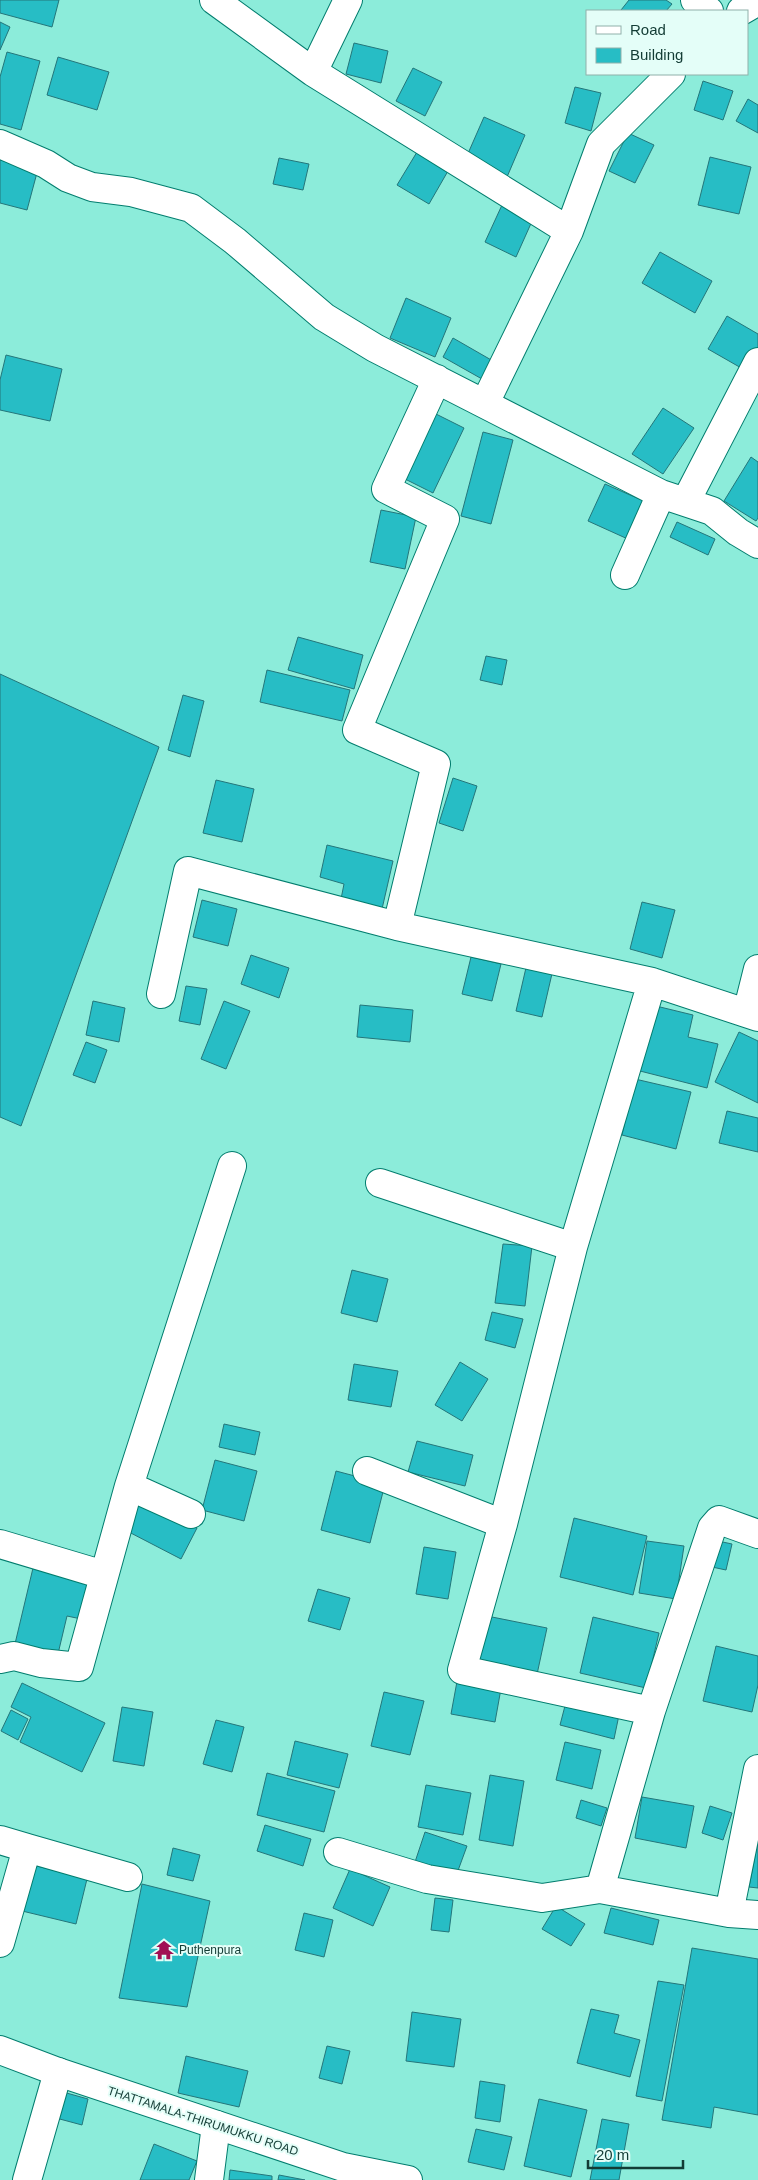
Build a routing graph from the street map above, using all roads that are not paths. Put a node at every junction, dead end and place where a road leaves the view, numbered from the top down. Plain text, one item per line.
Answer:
1 (214, 0) edge
2 (348, 0) edge
3 (695, 0) edge
4 (758, 1) edge
5 (707, 10) edge
6 (743, 10) edge
7 (313, 72) junction
8 (670, 75) edge
9 (0, 144) edge
10 (569, 231) junction
11 (758, 362) edge
12 (437, 379) junction
13 (485, 403) junction
14 (673, 497) junction
15 (758, 544) edge
16 (625, 575) dead end
17 (397, 926) junction
18 (758, 969) edge
19 (652, 982) junction
20 (161, 994) dead end
21 (752, 1015) edge
22 (232, 1166) dead end
23 (380, 1183) dead end
24 (573, 1247) junction
25 (367, 1471) dead end
26 (129, 1486) junction
27 (191, 1514) dead end
28 (503, 1524) junction
29 (758, 1534) edge
30 (0, 1544) edge
31 (104, 1575) junction
32 (0, 1659) edge
33 (651, 1711) junction
34 (758, 1769) edge
35 (0, 1840) edge
36 (27, 1848) junction
37 (338, 1852) dead end
38 (128, 1877) dead end
39 (600, 1888) junction
40 (729, 1913) junction
41 (758, 1915) edge
42 (0, 1943) edge
43 (0, 2050) edge
44 (58, 2072) junction
45 (216, 2125) junction
46 (341, 2174) edge
47 (27, 2180) edge
48 (209, 2180) edge
49 (408, 2180) edge

1 - 7 street
2 - 7 street
3 - 5 street
4 - 6 street
7 - 10 street
8 - 10 street
9 - 12 street
10 - 13 street
11 - 14 street
12 - 13 street
12 - 17 street
13 - 14 street
14 - 15 street
14 - 16 street
17 - 19 street
17 - 20 street
18 - 21 street
19 - 21 street
19 - 24 street
22 - 26 street
23 - 24 street
24 - 28 street
25 - 28 street
26 - 27 street
26 - 31 street
28 - 33 street
29 - 33 street
30 - 31 street
31 - 32 street
33 - 39 street
34 - 40 street
35 - 36 street
36 - 38 street
36 - 42 street
37 - 39 street
39 - 40 street
40 - 41 street
43 - 44 street, THATTAMALA-THIRUMUKKU ROAD
44 - 45 street, THATTAMALA-THIRUMUKKU ROAD
44 - 47 street
45 - 46 street, THATTAMALA-THIRUMUKKU ROAD
45 - 48 street
46 - 49 street, THATTAMALA-THIRUMUKKU ROAD

